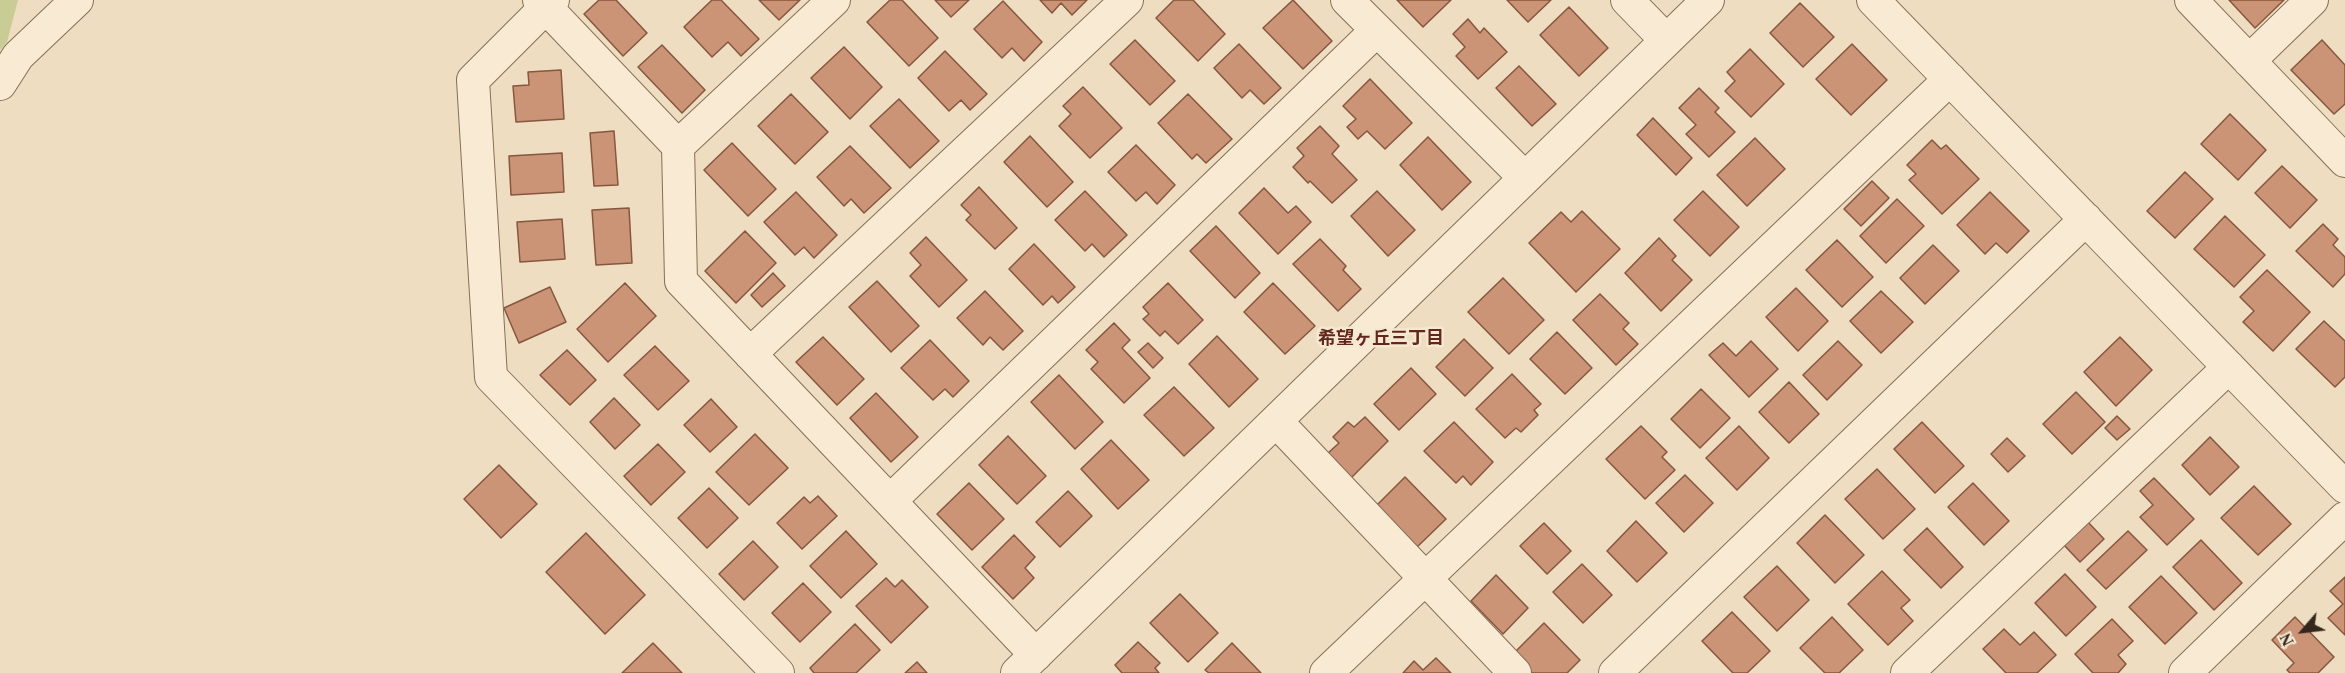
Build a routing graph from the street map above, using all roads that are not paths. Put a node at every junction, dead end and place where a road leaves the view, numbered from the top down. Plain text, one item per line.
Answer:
1 (77, 0) edge
2 (834, 0) edge
3 (1127, 0) edge
4 (1347, 0) edge
5 (1627, 0) edge
6 (1708, 0) edge
7 (1873, 0) edge
8 (2191, 0) edge
9 (2312, 0) edge
10 (546, 2) edge
11 (1377, 30) junction
12 (1666, 40) junction
13 (2249, 61) junction
14 (1950, 79) junction
15 (0, 84) edge
16 (678, 146) junction
17 (2345, 161) edge
18 (1525, 178) junction
19 (2086, 219) junction
20 (750, 354) junction
21 (2229, 367) junction
22 (1276, 421) junction
23 (2345, 487) edge
24 (890, 501) junction
25 (2345, 518) edge
26 (1425, 578) junction
27 (1027, 664) edge
28 (778, 673) edge
29 (1326, 673) edge
30 (1515, 673) edge
31 (1615, 673) edge
32 (1907, 673) edge
33 (2185, 673) edge

1 - 15 street
2 - 16 street
3 - 20 street
4 - 11 street
5 - 12 street
6 - 12 street
7 - 14 street
8 - 13 street
9 - 13 street
10 - 16 street
10 - 28 street
11 - 18 street
11 - 24 street
12 - 18 street
13 - 17 street
14 - 19 street
14 - 26 street
16 - 20 street
18 - 22 street
19 - 21 street
19 - 31 street
20 - 24 street
21 - 23 street
21 - 32 street
22 - 26 street
22 - 27 street
24 - 27 street
25 - 33 street
26 - 29 street
26 - 30 street

